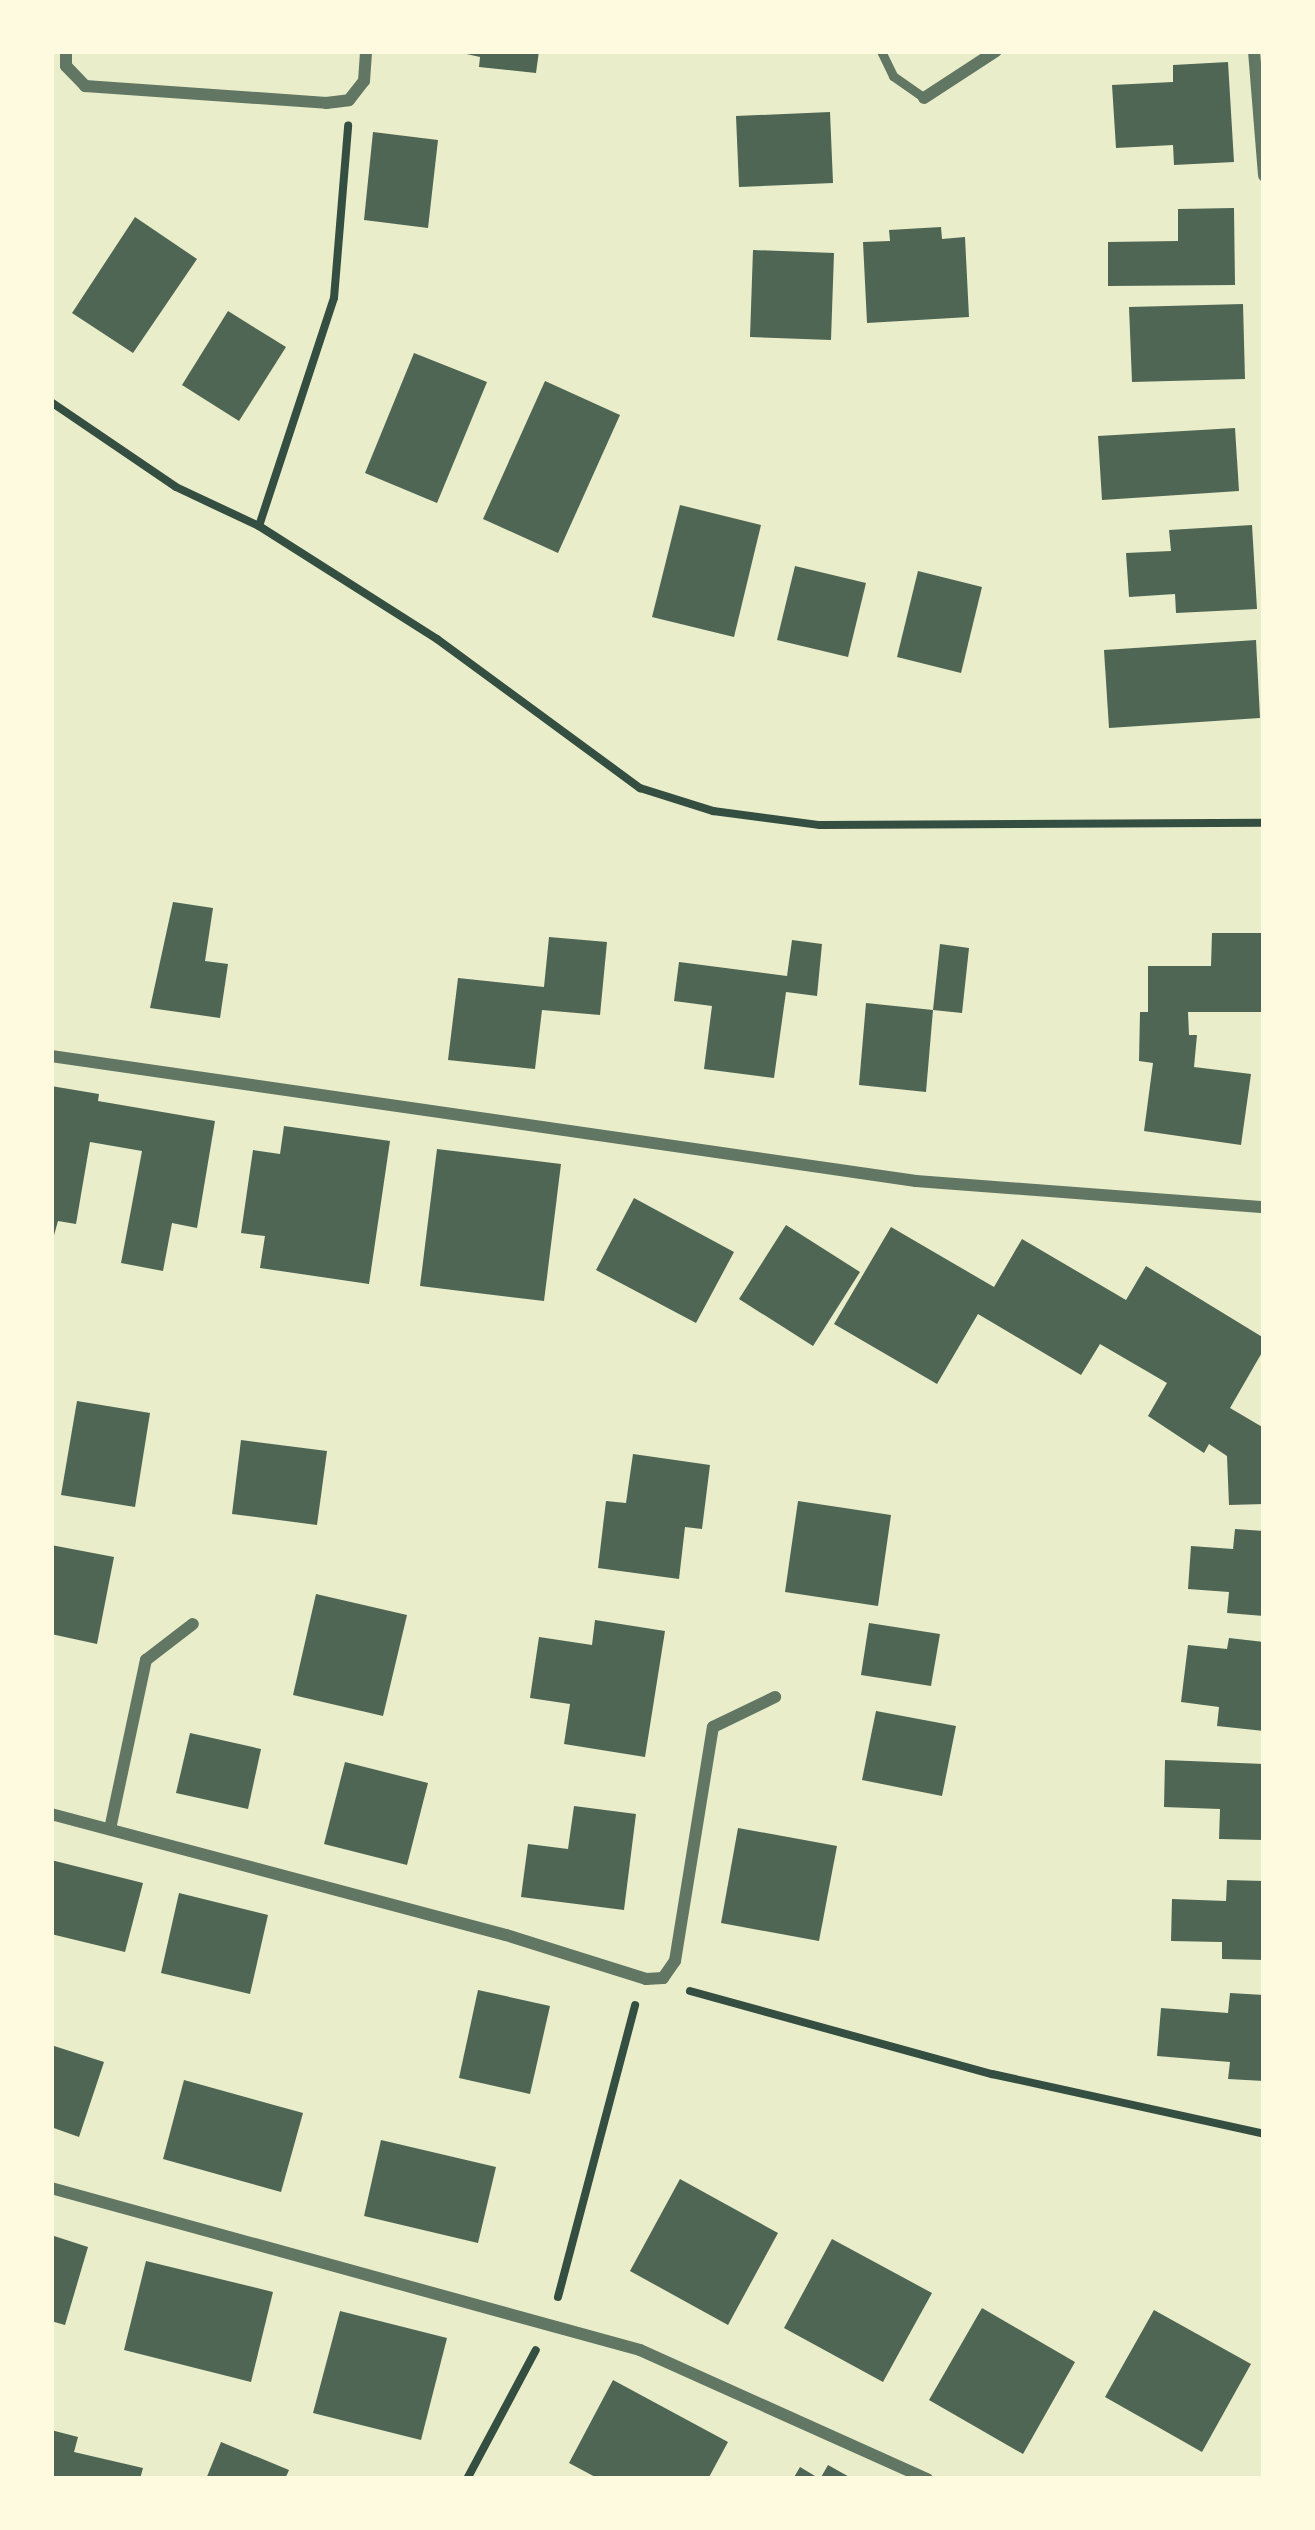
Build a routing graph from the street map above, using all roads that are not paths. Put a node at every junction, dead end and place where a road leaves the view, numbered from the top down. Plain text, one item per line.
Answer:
1 (66, 51) edge
2 (366, 51) edge
3 (881, 51) edge
4 (996, 51) edge
5 (1255, 51) edge
6 (924, 98) joint
7 (1264, 176) edge
8 (51, 1056) edge
9 (1264, 1207) edge
10 (193, 1624) dead end
11 (776, 1697) dead end
12 (51, 1814) edge
13 (110, 1829) junction
14 (51, 2188) edge
15 (927, 2479) edge

1 - 2 street
3 - 6 lane
4 - 6 street
5 - 7 street
8 - 9 street
10 - 13 street
11 - 13 street
12 - 13 street
14 - 15 street

